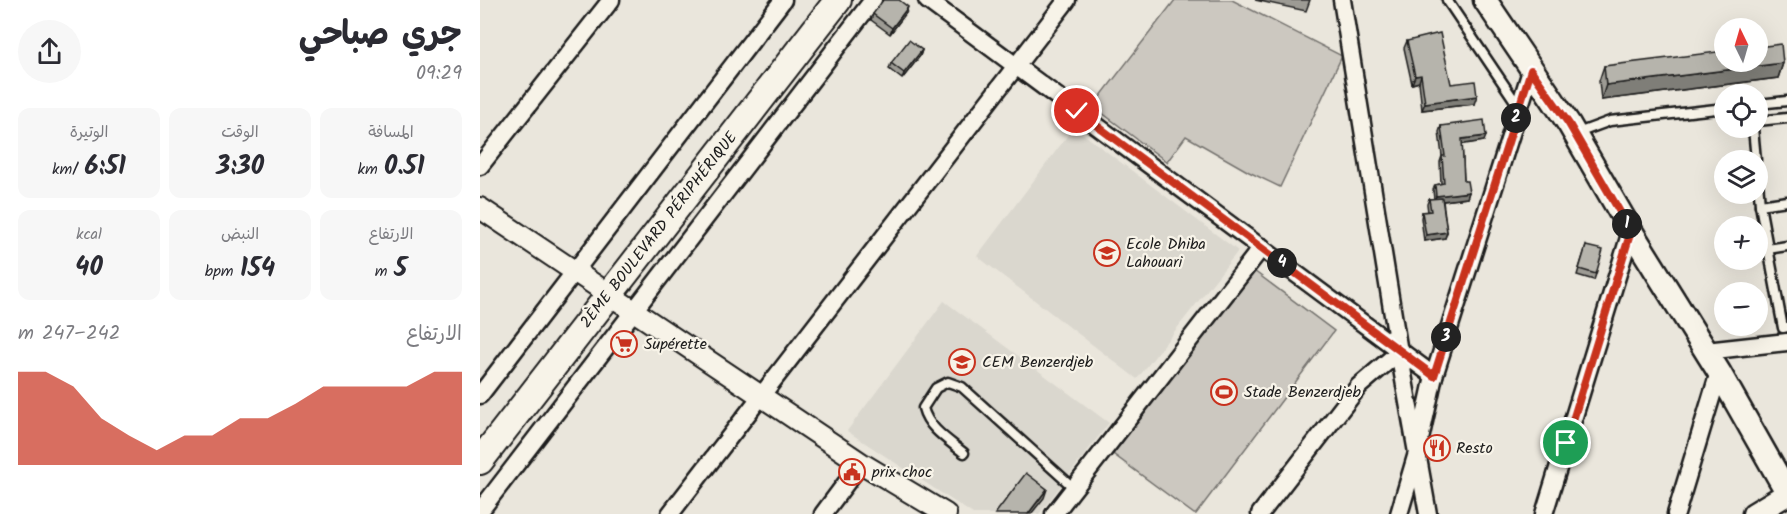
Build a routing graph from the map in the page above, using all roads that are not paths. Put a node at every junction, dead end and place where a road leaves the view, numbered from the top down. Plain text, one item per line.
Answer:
1 (611, 0) edge
2 (783, 0) edge
3 (819, 0) edge
4 (838, 0) edge
5 (873, 0) edge
6 (927, 0) edge
7 (1067, 0) edge
8 (1342, 0) edge
9 (1448, 0) edge
10 (1485, 0) edge
11 (1015, 66) junction
12 (1531, 70) junction
13 (1787, 101) edge
14 (1768, 103) edge
15 (1520, 108) junction
16 (1714, 109) edge
17 (1787, 118) edge
18 (1768, 120) edge
19 (1575, 134) junction
20 (480, 166) edge
21 (1787, 201) edge
22 (1768, 203) edge
23 (1760, 204) edge
24 (480, 208) edge
25 (1762, 216) edge
26 (1631, 231) junction
27 (1787, 246) edge
28 (1262, 247) junction
29 (1768, 249) joint
30 (593, 284) junction
31 (634, 312) junction
32 (1787, 327) edge
33 (1787, 342) edge
34 (1706, 351) junction
35 (1399, 352) junction
36 (1719, 372) junction
37 (1434, 376) junction
38 (480, 395) edge
39 (762, 396) junction
40 (480, 434) edge
41 (963, 453) dead end
42 (1417, 453) junction
43 (480, 461) edge
44 (861, 463) junction
45 (1074, 488) junction
46 (1787, 493) edge
47 (480, 511) edge
48 (670, 514) edge
49 (823, 514) edge
50 (946, 514) edge
51 (1054, 514) edge
52 (1260, 514) edge
53 (1399, 514) edge
54 (1428, 514) edge
55 (1544, 514) edge
56 (1676, 514) edge
57 (1754, 514) edge

1 - 20 street
2 - 30 street
3 - 30 main road, 2ÈME BOULEVARD PÉRIPHÉRIQUE
4 - 30 main road, 2ÈME BOULEVARD PÉRIPHÉRIQUE
5 - 31 street
6 - 11 street
7 - 11 street
8 - 35 street
9 - 15 lane
10 - 12 main road
11 - 28 street
11 - 39 street
12 - 15 street
12 - 19 main road
13 - 14 lane
15 - 37 street
16 - 19 lane
17 - 18 lane
19 - 26 main road
21 - 22 lane
23 - 25 lane
24 - 30 street
26 - 34 main road
26 - 55 street
27 - 29 lane
28 - 35 street
28 - 45 street
29 - 32 lane
30 - 31 street
30 - 38 street
30 - 40 main road, 2ÈME BOULEVARD PÉRIPHÉRIQUE
30 - 43 main road, 2ÈME BOULEVARD PÉRIPHÉRIQUE
31 - 39 street
31 - 47 street
33 - 34 street
34 - 36 main road
35 - 37 street
35 - 42 street
35 - 52 street
36 - 46 main road
36 - 56 street
37 - 42 street
39 - 44 street
39 - 48 street
41 - 45 lane
42 - 53 street
42 - 54 street
44 - 49 street
44 - 50 street
45 - 51 street
46 - 57 main road

